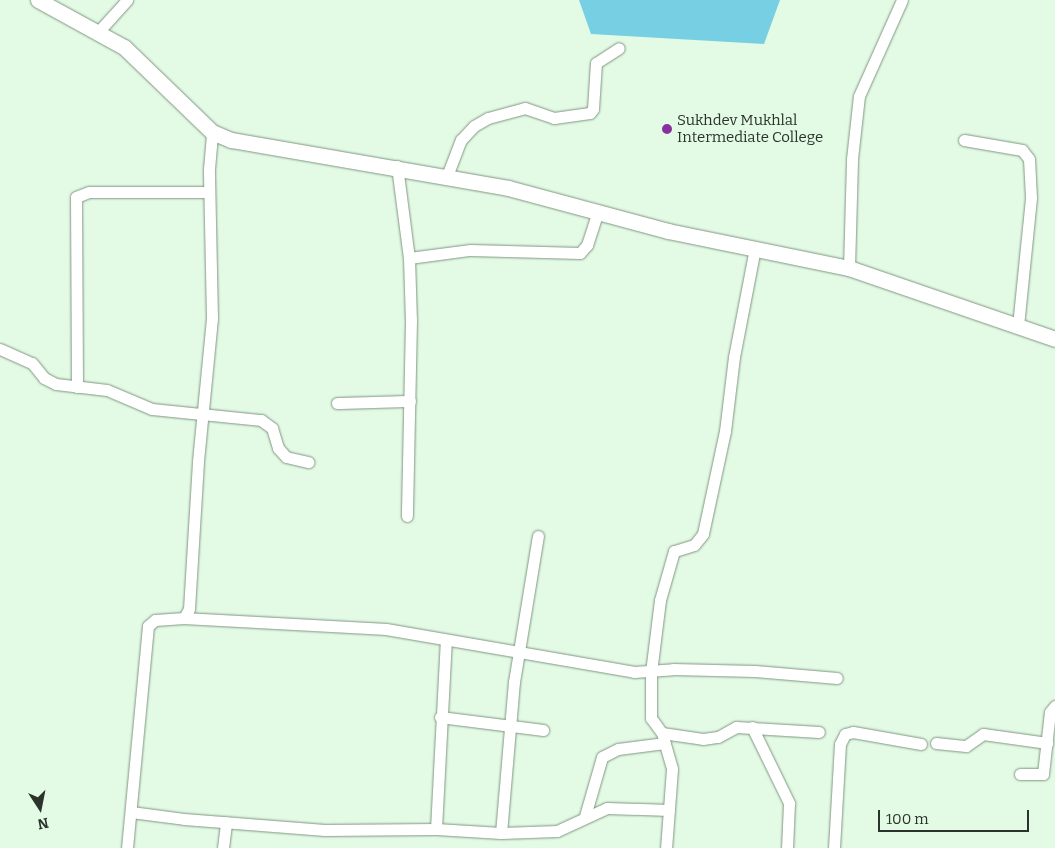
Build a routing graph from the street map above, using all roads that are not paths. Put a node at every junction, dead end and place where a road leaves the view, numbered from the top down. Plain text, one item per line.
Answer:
1 (38, 0) edge
2 (127, 0) edge
3 (902, 0) edge
4 (54, 4) edge
5 (99, 32) junction
6 (619, 48) dead end
7 (212, 132) junction
8 (964, 140) dead end
9 (397, 166) junction
10 (447, 176) junction
11 (209, 192) junction
12 (598, 212) junction
13 (755, 248) junction
14 (409, 258) junction
15 (849, 268) junction
16 (1018, 326) junction
17 (1055, 339) edge
18 (0, 350) edge
19 (77, 387) junction
20 (410, 401) junction
21 (337, 404) dead end
22 (202, 414) junction
23 (308, 462) dead end
24 (407, 516) dead end
25 (538, 536) dead end
26 (184, 618) junction
27 (446, 640) junction
28 (521, 654) junction
29 (651, 672) junction
30 (837, 678) dead end
31 (1055, 706) edge
32 (440, 717) junction
33 (511, 726) junction
34 (752, 727) junction
35 (543, 730) dead end
36 (819, 732) dead end
37 (664, 738) junction
38 (936, 743) dead end
39 (1047, 743) junction
40 (921, 744) dead end
41 (1020, 774) dead end
42 (669, 810) junction
43 (131, 812) junction
44 (586, 816) junction
45 (226, 822) junction
46 (436, 829) junction
47 (501, 834) junction
48 (127, 848) edge
49 (223, 848) edge
50 (666, 848) edge
51 (787, 848) edge
52 (834, 848) edge

1 - 4 main road
2 - 5 street
3 - 15 street
4 - 5 main road
5 - 7 main road
6 - 10 street
7 - 9 main road
7 - 11 street
8 - 16 street
9 - 10 main road
9 - 14 street
10 - 12 main road
11 - 19 street
11 - 22 street
12 - 13 main road
12 - 14 street
13 - 15 main road
13 - 29 street
14 - 20 street
15 - 16 main road
16 - 17 main road
18 - 19 street
19 - 22 street
20 - 21 street
20 - 24 street
22 - 23 street
22 - 26 street
25 - 28 street
26 - 27 street
26 - 43 street
27 - 28 street
27 - 32 street
28 - 29 street
28 - 33 street
29 - 30 street
29 - 37 street
31 - 39 street
32 - 33 street
32 - 46 street
33 - 35 street
33 - 47 street
34 - 36 street
34 - 37 street
34 - 51 street
37 - 42 street
37 - 44 street
38 - 39 street
39 - 41 street
40 - 52 street
42 - 44 street
42 - 50 street
43 - 45 street
43 - 48 street
44 - 47 street
45 - 46 street
45 - 49 street
46 - 47 street

